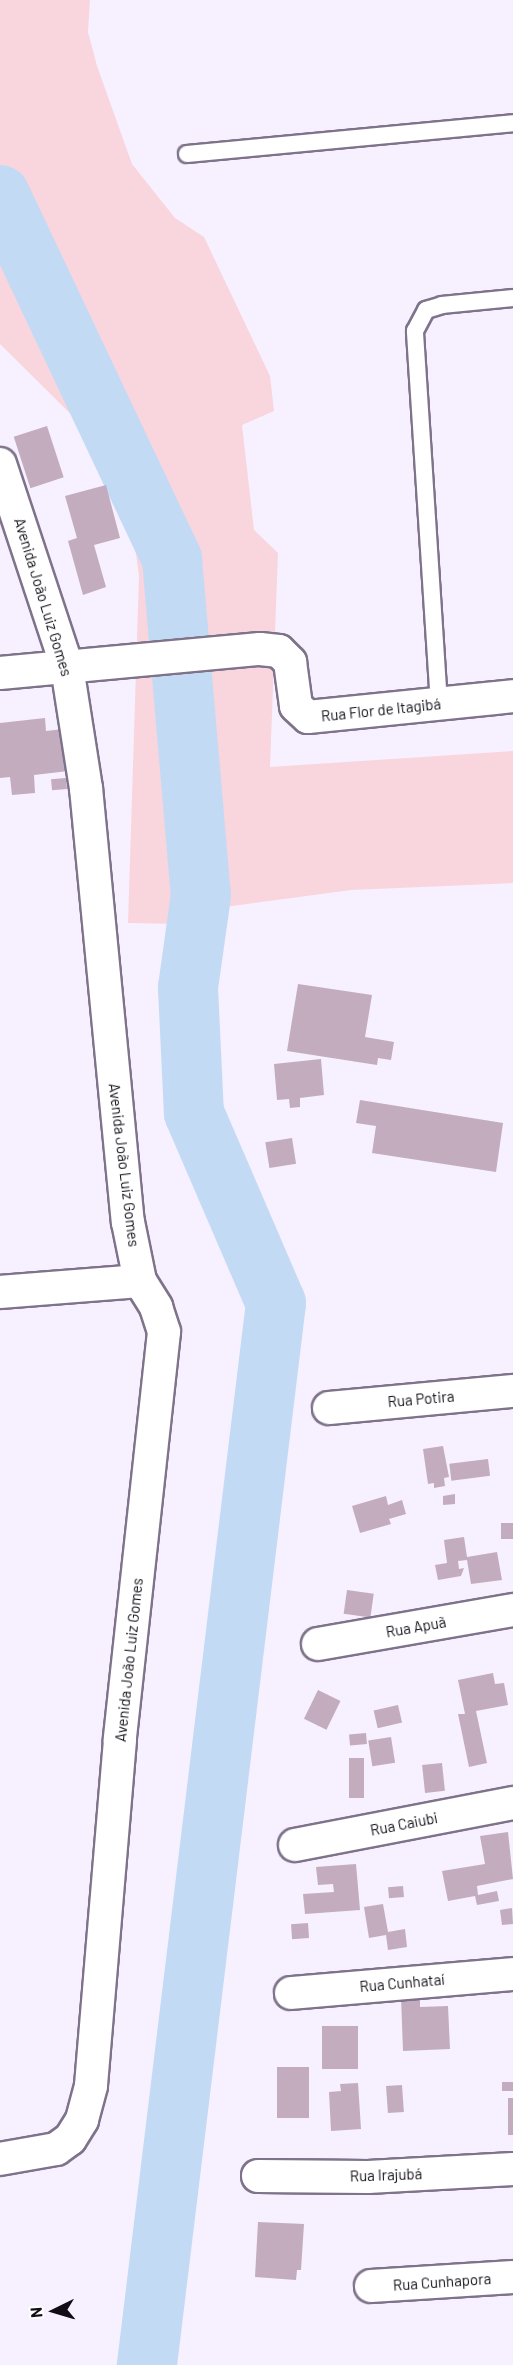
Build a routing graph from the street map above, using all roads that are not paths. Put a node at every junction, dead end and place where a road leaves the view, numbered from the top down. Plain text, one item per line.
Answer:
1 (513, 123) edge
2 (187, 154) dead end
3 (513, 298) edge
4 (0, 464) edge
5 (67, 667) junction
6 (0, 673) edge
7 (513, 696) edge
8 (439, 704) junction
9 (140, 1281) junction
10 (0, 1292) edge
11 (513, 1391) edge
12 (329, 1408) dead end
13 (513, 1610) edge
14 (318, 1644) dead end
15 (513, 1803) edge
16 (295, 1845) dead end
17 (513, 1974) edge
18 (291, 1993) dead end
19 (0, 2159) edge
20 (513, 2169) edge
21 (258, 2176) dead end
22 (513, 2277) edge
23 (371, 2286) dead end

1 - 2 lane
3 - 8 lane
4 - 5 street, Avenida João Luiz Gomes
5 - 6 street
5 - 8 street, Rua Flor de Itagibá
5 - 9 street, Avenida João Luiz Gomes
7 - 8 street, Rua Flor de Itagibá
9 - 10 street
9 - 19 street, Avenida João Luiz Gomes
11 - 12 street, Rua Potira
13 - 14 street, Rua Apuã
15 - 16 street, Rua Caiubi
17 - 18 street, Rua Cunhataí
20 - 21 street, Rua Irajubá
22 - 23 street, Rua Cunhapora

